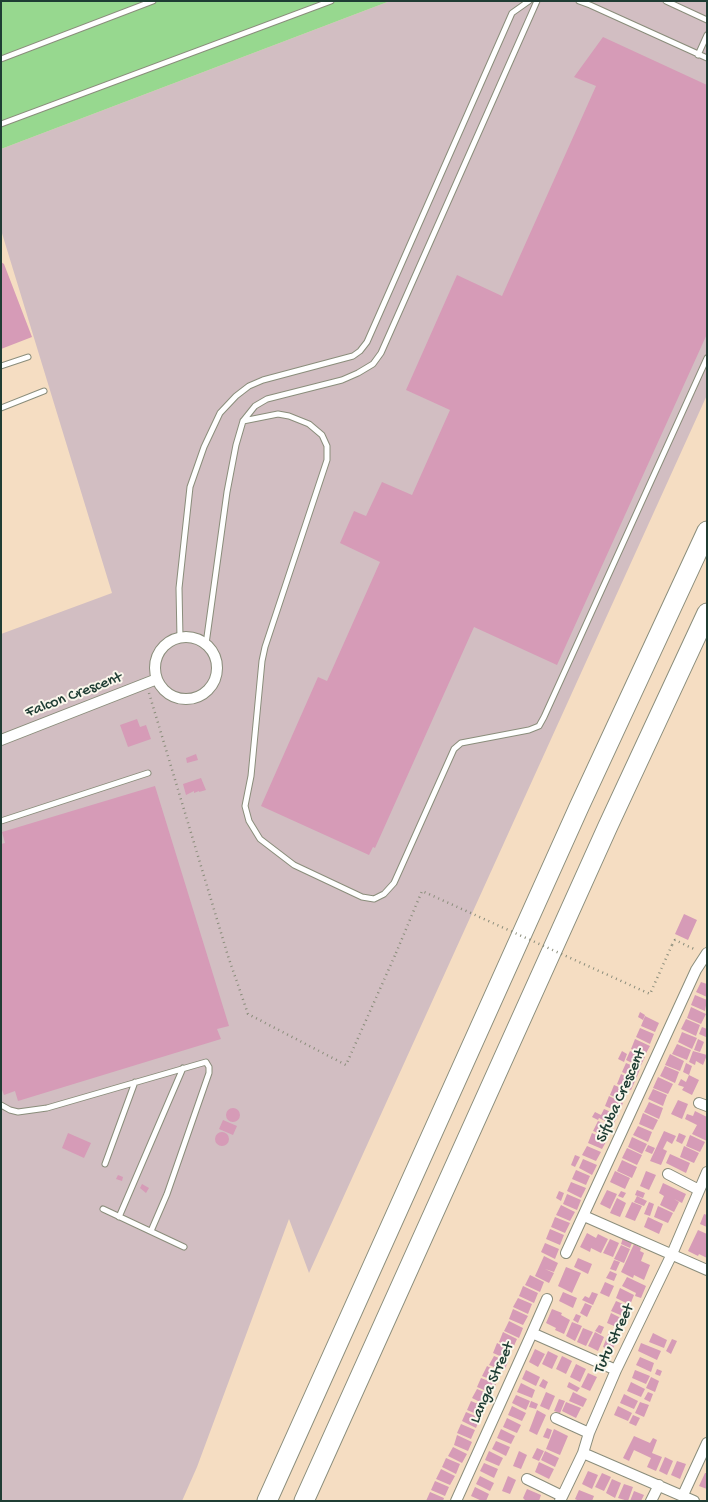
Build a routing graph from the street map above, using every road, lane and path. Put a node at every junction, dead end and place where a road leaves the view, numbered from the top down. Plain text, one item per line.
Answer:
1 (153, 1) edge
2 (331, 1) edge
3 (529, 1) edge
4 (537, 1) edge
5 (579, 1) edge
6 (666, 1) edge
7 (707, 20) edge
8 (707, 35) edge
9 (698, 54) junction
10 (707, 58) edge
11 (1, 59) edge
12 (1, 124) edge
13 (28, 357) dead end
14 (707, 358) edge
15 (1, 366) edge
16 (44, 391) dead end
17 (1, 408) edge
18 (243, 421) junction
19 (707, 531) edge
20 (707, 613) edge
21 (180, 638) junction
22 (206, 644) junction
23 (157, 679) junction
24 (146, 684) junction
25 (1, 740) edge
26 (148, 773) dead end
27 (1, 821) edge
28 (706, 954) edge
29 (183, 1068) junction
30 (135, 1082) junction
31 (1, 1104) edge
32 (105, 1164) dead end
33 (707, 1172) edge
34 (668, 1174) dead end
35 (699, 1190) junction
36 (103, 1209) dead end
37 (584, 1216) junction
38 (119, 1217) junction
39 (151, 1231) junction
40 (184, 1247) dead end
41 (566, 1253) dead end
42 (672, 1254) junction
43 (707, 1270) edge
44 (547, 1299) dead end
45 (532, 1333) junction
46 (616, 1370) junction
47 (556, 1418) dead end
48 (589, 1434) junction
49 (707, 1443) edge
50 (583, 1453) junction
51 (527, 1479) dead end
52 (659, 1485) junction
53 (683, 1496) junction
54 (561, 1498) edge
55 (267, 1501) edge
56 (304, 1501) edge
57 (456, 1501) edge
58 (652, 1501) edge
59 (694, 1501) edge

1 - 11 lane
2 - 12 lane
3 - 21 lane
4 - 18 lane
5 - 9 lane
6 - 7 lane
8 - 9 lane
9 - 10 lane
13 - 15 lane
14 - 18 lane
16 - 17 lane
18 - 22 lane
19 - 55 highway
20 - 56 highway
21 - 22 street
21 - 23 street
22 - 23 street
23 - 24 street, Falcon Crescent
24 - 25 street, Falcon Crescent
24 - 28 path, bridge
26 - 27 lane
28 - 37 street, Sifuba Crescent
29 - 30 lane
29 - 38 lane
29 - 39 lane
30 - 31 lane
30 - 32 lane
33 - 35 street, Tutu Street
34 - 35 street
35 - 42 street, Tutu Street
36 - 38 lane
37 - 41 street, Sifuba Crescent
37 - 42 street
38 - 39 lane
39 - 40 lane
42 - 43 street
42 - 46 street, Tutu Street
44 - 45 street
45 - 46 street, Langa Street
45 - 57 street, Langa Street
46 - 48 street, Tutu Street
47 - 48 street
48 - 50 street, Tutu Street
49 - 53 street
50 - 52 street
50 - 54 street, Tutu Street
51 - 54 street
52 - 53 street
52 - 58 street
53 - 59 street

